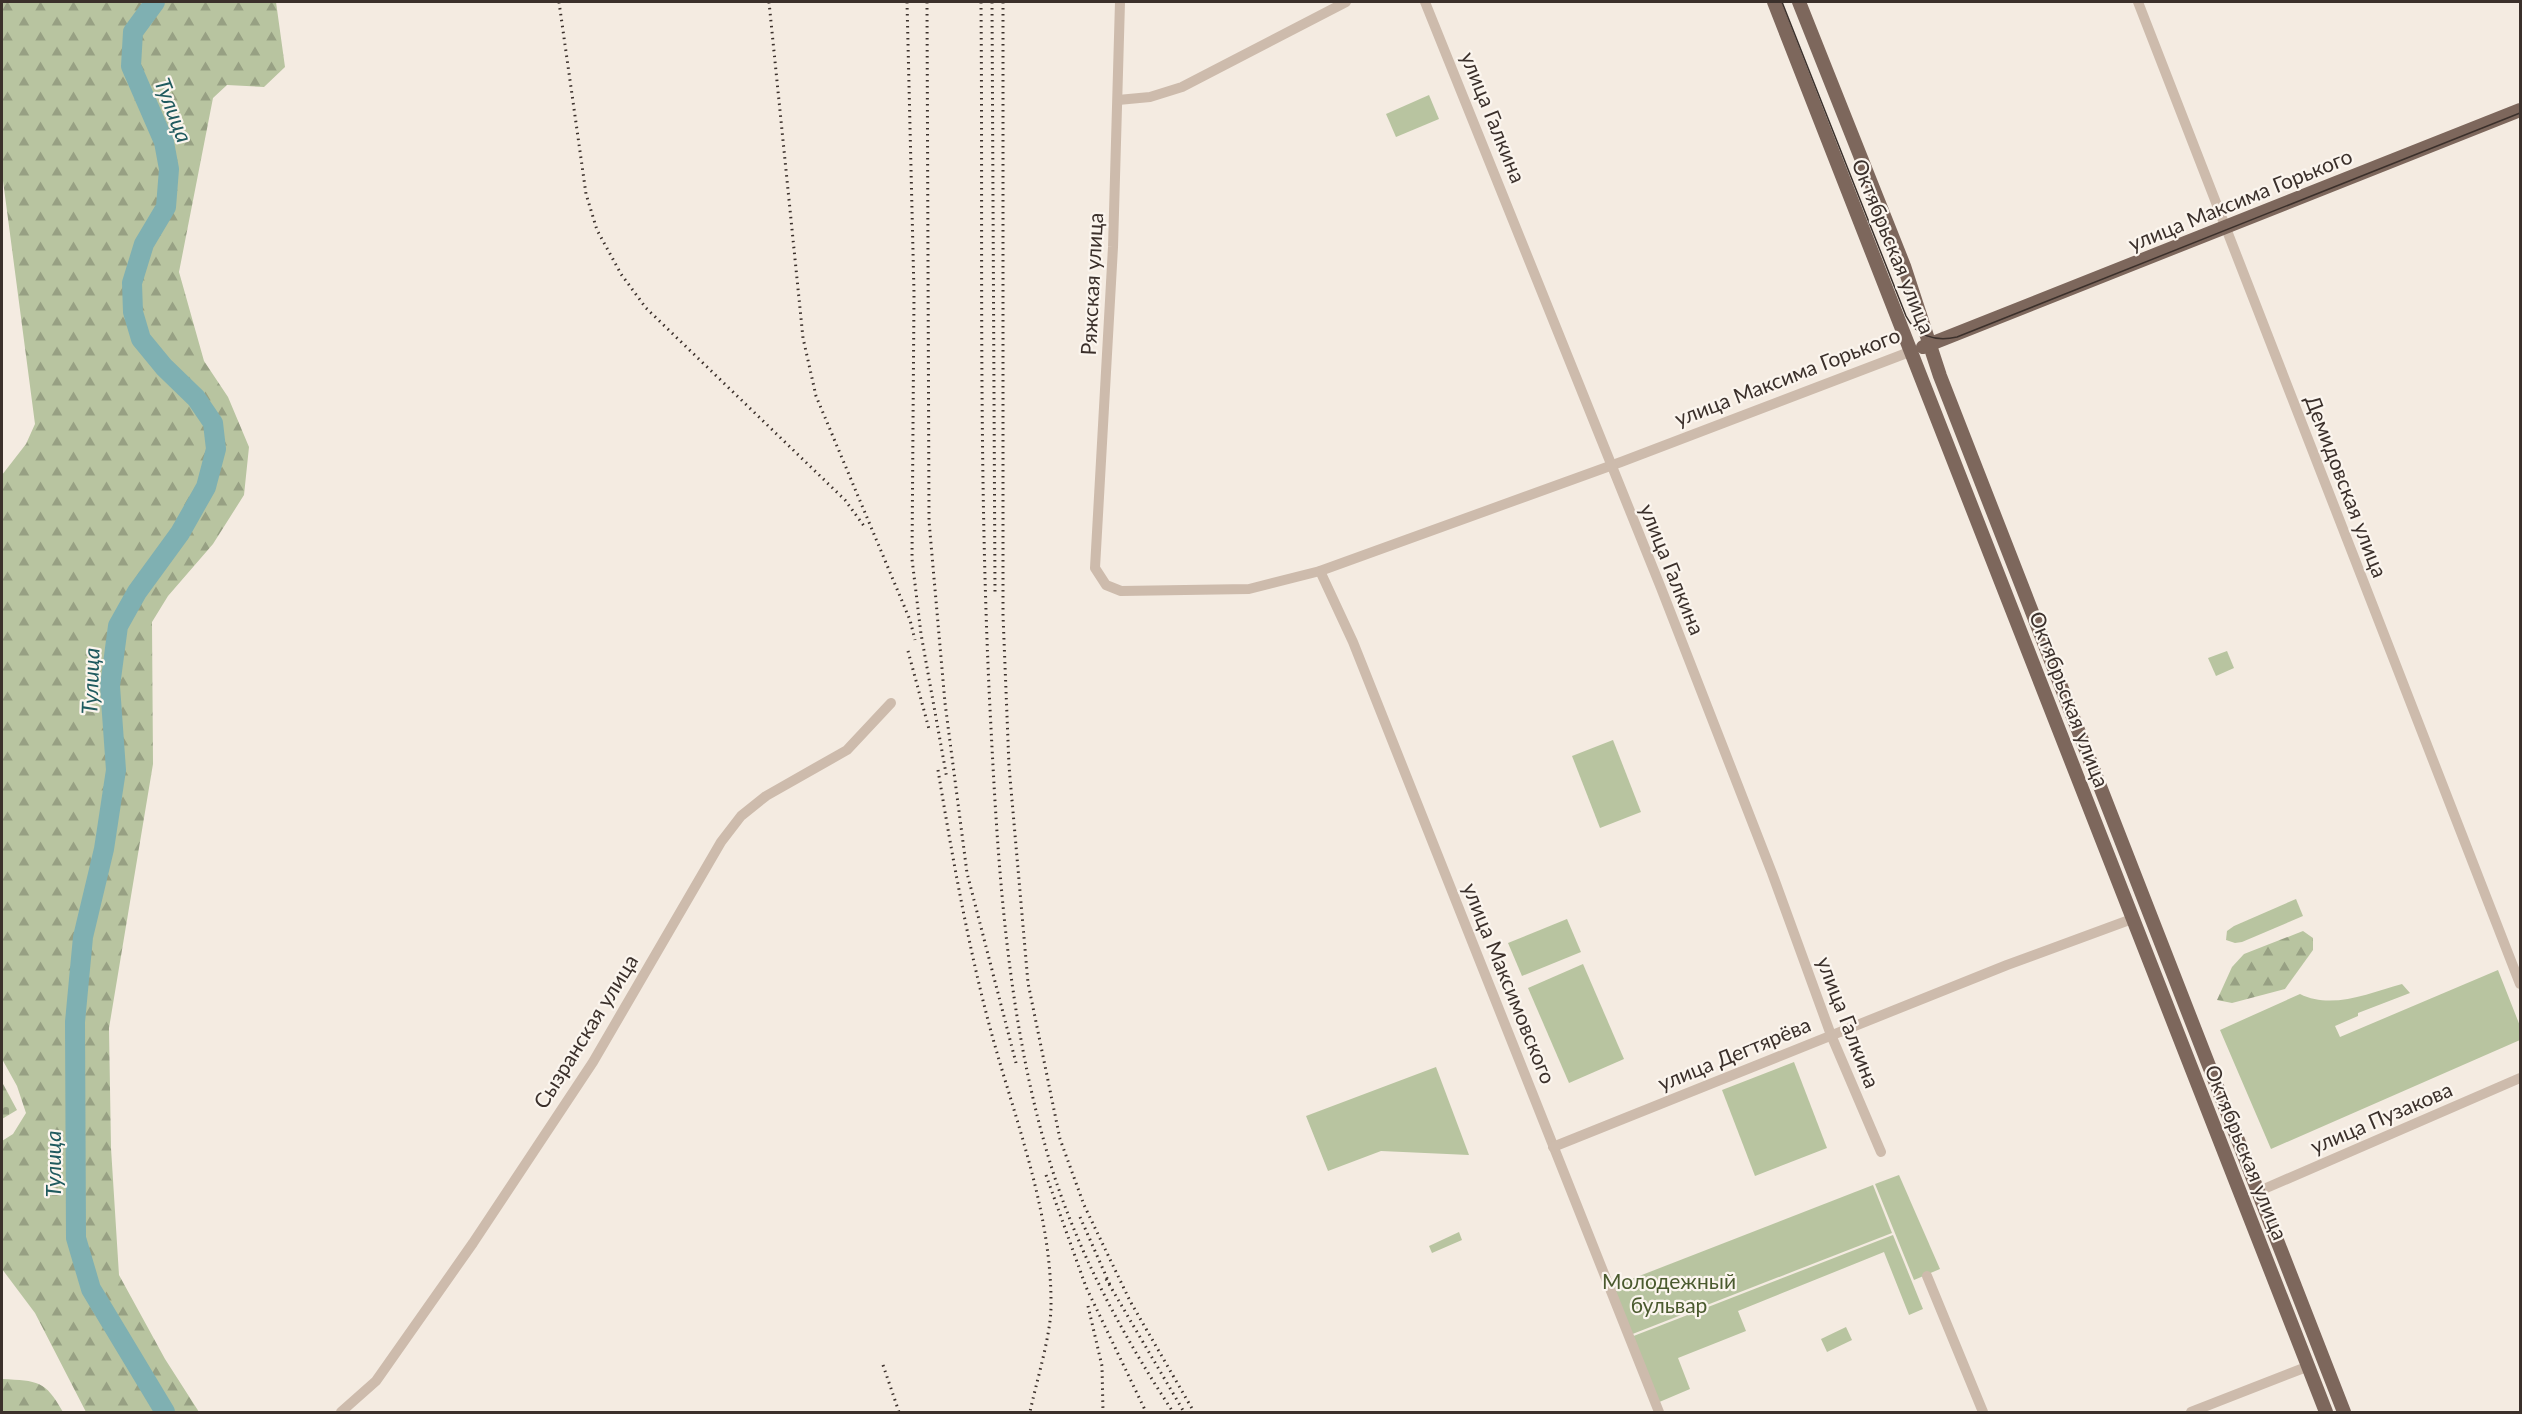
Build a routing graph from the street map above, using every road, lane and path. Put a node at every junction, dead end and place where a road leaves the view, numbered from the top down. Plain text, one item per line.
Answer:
1 (1120, 2) edge
2 (1346, 2) edge
3 (1425, 2) edge
4 (1774, 2) edge
5 (1799, 2) edge
6 (2138, 2) edge
7 (1118, 100) junction
8 (2520, 110) edge
9 (2225, 227) junction
10 (1929, 344) junction
11 (1912, 351) junction
12 (1610, 466) junction
13 (1095, 568) joint
14 (1320, 571) junction
15 (891, 703) dead end
16 (2132, 919) junction
17 (2520, 984) edge
18 (1831, 1035) junction
19 (2520, 1078) edge
20 (1553, 1147) junction
21 (1881, 1152) dead end
22 (2246, 1165) junction
23 (2232, 1171) junction
24 (2257, 1192) junction
25 (2243, 1198) junction
26 (1927, 1276) dead end
27 (2309, 1366) junction
28 (341, 1413) edge
29 (1659, 1413) edge
30 (1983, 1413) edge
31 (2190, 1413) edge
32 (2326, 1413) edge
33 (2344, 1413) edge

1 - 7 street, Ряжская улица
2 - 7 street
3 - 12 street, улица Галкина
4 - 11 main road, Октябрьская улица
5 - 10 main road, Октябрьская улица
6 - 9 street, Демидовская улица
7 - 13 street, Ряжская улица
8 - 9 main road, улица Максима Горького
9 - 10 main road, улица Максима Горького
9 - 17 street, Демидовская улица
10 - 11 main road, улица Максима Горького
10 - 22 main road, Октябрьская улица
11 - 12 street, улица Максима Горького
11 - 16 main road, Октябрьская улица
12 - 14 street, улица Максима Горького
12 - 18 street, улица Галкина
13 - 14 street, улица Максима Горького
14 - 20 street, улица Максимовского
15 - 28 street, Сызранская улица
16 - 18 street, улица Дегтярёва
16 - 23 main road, Октябрьская улица
18 - 20 street, улица Дегтярёва
18 - 21 street, улица Галкина
19 - 24 street, улица Пузакова
20 - 29 street, улица Максимовского
22 - 23 main road
22 - 24 main road, Октябрьская улица
23 - 25 main road, Октябрьская улица
24 - 25 main road
24 - 33 main road, Октябрьская улица
25 - 27 main road, Октябрьская улица
26 - 30 street
27 - 31 street
27 - 32 main road, Октябрьская улица

